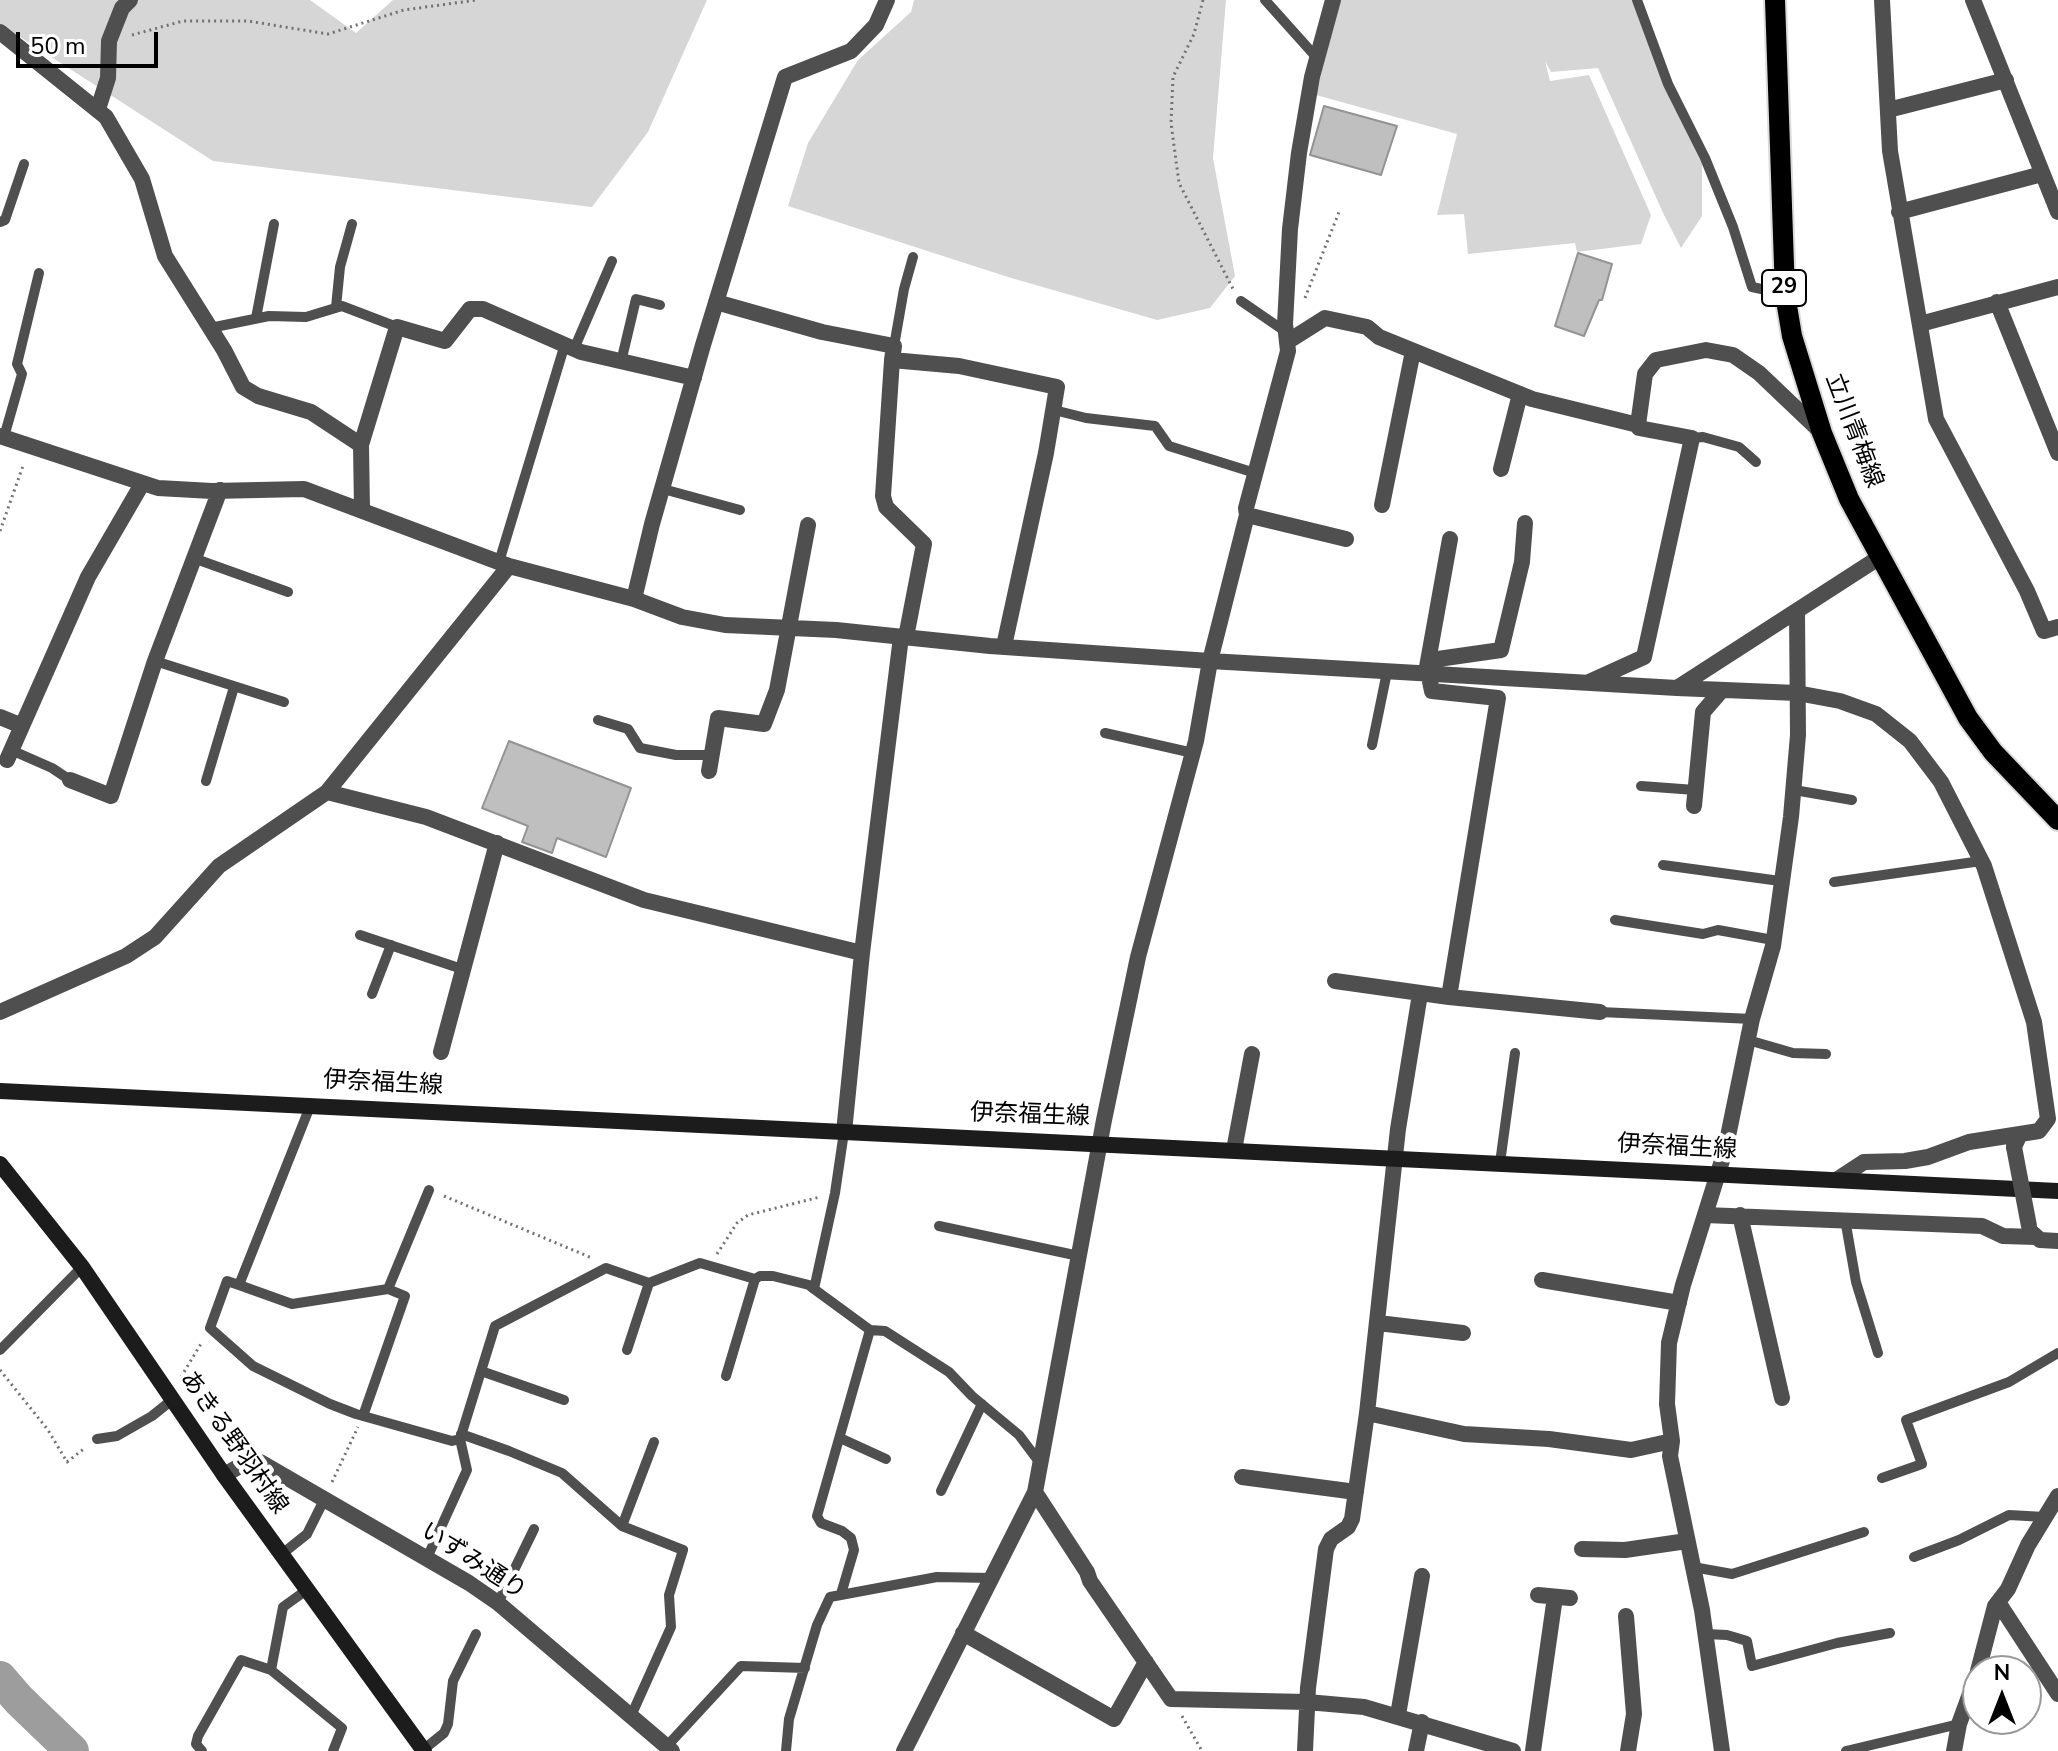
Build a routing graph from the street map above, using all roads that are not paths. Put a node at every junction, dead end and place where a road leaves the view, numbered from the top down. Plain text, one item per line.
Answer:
1 (130, 0) edge
2 (887, 0) edge
3 (1265, 0) edge
4 (1333, 0) edge
5 (1637, 0) edge
6 (1775, 0) edge
7 (1882, 0) edge
8 (1973, 0) edge
9 (0, 32) edge
10 (1317, 58) junction
11 (2006, 80) junction
12 (98, 109) junction
13 (1888, 110) junction
14 (24, 164) dead end
15 (2042, 174) junction
16 (1899, 212) junction
17 (2058, 212) edge
18 (0, 222) edge
19 (274, 224) dead end
20 (352, 224) dead end
21 (913, 257) dead end
22 (612, 261) dead end
23 (39, 273) dead end
24 (2058, 287) edge
25 (1785, 294) junction
26 (1241, 301) road end
27 (716, 302) junction
28 (1997, 302) junction
29 (660, 305) dead end
30 (336, 307) junction
31 (256, 318) junction
32 (1920, 324) junction
33 (397, 327) junction
34 (210, 328) junction
35 (1286, 337) junction
36 (570, 347) junction
37 (1413, 351) junction
38 (893, 353) junction
39 (621, 362) junction
40 (694, 378) junction
41 (1520, 394) junction
42 (1054, 410) junction
43 (1638, 425) junction
44 (1822, 433) junction
45 (2, 436) edge
46 (1692, 438) junction
47 (361, 445) junction
48 (2058, 453) edge
49 (1756, 462) dead end
50 (1501, 469) dead end
51 (1255, 473) junction
52 (142, 484) junction
53 (663, 489) junction
54 (220, 490) junction
55 (1382, 505) dead end
56 (362, 510) junction
57 (740, 510) dead end
58 (1247, 515) junction
59 (1525, 523) dead end
60 (808, 525) dead end
61 (1346, 539) dead end
62 (1450, 539) dead end
63 (1880, 557) junction
64 (196, 559) junction
65 (504, 564) junction
66 (288, 592) dead end
67 (634, 599) junction
68 (1797, 611) junction
69 (2058, 627) edge
70 (788, 630) junction
71 (904, 637) junction
72 (1004, 646) junction
73 (155, 661) junction
74 (1210, 661) junction
75 (1387, 672) junction
76 (1429, 675) junction
77 (1585, 684) junction
78 (234, 687) junction
79 (1677, 688) junction
80 (1722, 690) junction
81 (1797, 693) junction
82 (284, 702) dead end
83 (0, 717) edge
84 (598, 720) dead end
85 (22, 726) junction
86 (1105, 733) dead end
87 (1372, 745) dead end
88 (1193, 753) junction
89 (9, 755) joint
90 (710, 763) joint
91 (70, 780) joint
92 (206, 781) dead end
93 (1641, 786) dead end
94 (1794, 790) junction
95 (327, 792) junction
96 (1694, 798) joint
97 (1852, 800) dead end
98 (2058, 820) edge
99 (497, 843) junction
100 (1981, 861) junction
101 (1663, 865) dead end
102 (1780, 881) junction
103 (1834, 882) dead end
104 (1615, 920) dead end
105 (360, 935) dead end
106 (1773, 940) junction
107 (391, 945) junction
108 (862, 953) junction
109 (462, 969) junction
110 (1335, 981) dead end
111 (372, 994) dead end
112 (1420, 994) junction
113 (1449, 997) junction
114 (0, 1012) edge
115 (1600, 1012) joint
116 (1752, 1019) junction
117 (1748, 1040) junction
118 (441, 1052) dead end
119 (1515, 1053) dead end
120 (1252, 1054) dead end
121 (1826, 1054) dead end
122 (0, 1091) edge
123 (311, 1104) junction
124 (844, 1132) junction
125 (2017, 1140) junction
126 (1100, 1142) junction
127 (1234, 1150) junction
128 (1395, 1158) junction
129 (1500, 1163) junction
130 (0, 1164) edge
131 (1719, 1174) junction
132 (1838, 1179) junction
133 (429, 1190) road end
134 (2058, 1191) edge
135 (1705, 1215) junction
136 (1740, 1215) junction
137 (1845, 1219) junction
138 (939, 1226) dead end
139 (2033, 1231) junction
140 (2058, 1241) edge
141 (1079, 1256) junction
142 (82, 1267) junction
143 (755, 1279) junction
144 (1542, 1280) dead end
145 (649, 1283) junction
146 (239, 1285) junction
147 (388, 1289) junction
148 (814, 1289) junction
149 (1679, 1303) junction
150 (1378, 1323) junction
151 (870, 1330) junction
152 (1463, 1333) dead end
153 (0, 1350) edge
154 (627, 1350) dead end
155 (1878, 1353) dead end
156 (2058, 1353) edge
157 (481, 1371) junction
158 (726, 1376) dead end
159 (1782, 1398) dead end
160 (172, 1400) junction
161 (564, 1400) dead end
162 (982, 1404) junction
163 (1367, 1413) junction
164 (363, 1416) junction
165 (460, 1436) junction
166 (840, 1438) junction
167 (97, 1439) road end
168 (1672, 1441) junction
169 (654, 1442) dead end
170 (886, 1459) dead end
171 (1041, 1463) junction
172 (224, 1475) junction
173 (1242, 1477) dead end
174 (1882, 1478) dead end
175 (941, 1491) dead end
176 (1035, 1492) junction
177 (1356, 1492) junction
178 (2058, 1496) edge
179 (324, 1500) junction
180 (2045, 1517) junction
181 (622, 1526) junction
182 (534, 1529) dead end
183 (1864, 1532) dead end
184 (1687, 1541) junction
185 (1582, 1549) dead end
186 (282, 1554) junction
187 (1914, 1557) dead end
188 (427, 1558) junction
189 (1693, 1567) junction
190 (1422, 1576) dead end
191 (992, 1578) junction
192 (308, 1589) junction
193 (841, 1594) junction
194 (1554, 1597) dead end
195 (1998, 1602) junction
196 (498, 1603) junction
197 (1626, 1616) dead end
198 (963, 1633) junction
199 (1890, 1633) dead end
200 (476, 1634) dead end
201 (1705, 1634) junction
202 (1982, 1655) edge
203 (1146, 1662) junction
204 (805, 1668) junction
205 (271, 1670) junction
206 (2058, 1694) edge
207 (1307, 1702) junction
208 (1398, 1715) junction
209 (631, 1716) junction
210 (1962, 1716) edge
211 (1422, 1722) junction
212 (1959, 1724) junction
213 (669, 1749) edge
214 (1509, 1750) edge
215 (202, 1751) edge
216 (333, 1751) edge
217 (424, 1751) edge
218 (786, 1751) edge
219 (904, 1751) edge
220 (1305, 1751) edge
221 (1416, 1751) edge
222 (1533, 1751) edge
223 (1628, 1751) edge
224 (1722, 1751) edge
225 (1846, 1751) edge
226 (1954, 1751) edge

1 - 12 street
2 - 27 street
3 - 10 lane
4 - 10 street
5 - 25 lane
6 - 25 main road, 立川青梅線 / 29
7 - 13 street
8 - 11 street
9 - 12 street
10 - 35 street
11 - 13 street
11 - 15 street
12 - 34 street
13 - 16 street
14 - 18 lane
15 - 16 street
15 - 17 street
16 - 32 street
19 - 31 lane
20 - 30 lane
21 - 38 lane
22 - 36 lane
23 - 45 lane
24 - 28 street
25 - 44 main road, 立川青梅線 / 29
26 - 35 lane
27 - 38 street
27 - 40 street
28 - 32 street
28 - 48 street
29 - 39 lane
30 - 31 lane
30 - 33 lane
31 - 34 lane
32 - 69 street
33 - 36 street
33 - 47 street
34 - 47 street
35 - 37 street
35 - 51 street
36 - 39 street
36 - 65 lane
37 - 41 street
37 - 55 street
38 - 42 street
38 - 71 street
39 - 40 street
40 - 53 street
41 - 43 street
41 - 50 street
42 - 51 lane
42 - 72 street
43 - 44 street
43 - 46 street
44 - 63 main road, 立川青梅線 / 29
45 - 52 street
46 - 49 lane
46 - 77 street
47 - 56 street
51 - 58 street
52 - 54 street
52 - 85 street
53 - 57 lane
53 - 67 street
54 - 56 street
54 - 64 street
56 - 65 street
58 - 61 street
58 - 74 street
59 - 76 street
60 - 70 street
62 - 76 street
63 - 68 street
63 - 98 main road, 立川青梅線 / 29
64 - 66 lane
64 - 73 street
65 - 67 street
65 - 95 street
67 - 70 street
68 - 79 street
68 - 81 street
70 - 71 street
70 - 90 street
71 - 72 street
71 - 108 street
72 - 74 street
73 - 78 lane
73 - 91 street
74 - 75 street
74 - 88 street
75 - 76 street
75 - 87 lane
76 - 77 street
76 - 113 street
77 - 79 street
78 - 82 lane
78 - 92 lane
79 - 80 street
80 - 81 street
80 - 96 street
81 - 94 street
81 - 100 street
83 - 85 street
84 - 90 lane
85 - 89 street
86 - 88 lane
88 - 126 street
89 - 91 lane
93 - 96 lane
94 - 97 lane
94 - 102 street
95 - 99 street
95 - 114 street
99 - 108 street
99 - 109 street
100 - 103 lane
100 - 125 street
101 - 102 lane
102 - 106 street
104 - 106 lane
105 - 107 lane
106 - 116 street
107 - 109 lane
107 - 111 lane
108 - 124 street
109 - 118 street
110 - 112 street
112 - 113 street
112 - 128 street
113 - 115 street
115 - 116 lane
116 - 117 street
117 - 121 lane
117 - 131 street
119 - 129 lane
120 - 127 street
122 - 123 main road, 伊奈福生線
123 - 124 main road, 伊奈福生線
123 - 146 lane
124 - 126 main road, 伊奈福生線
124 - 148 lane
125 - 132 street
125 - 139 street, bridge
126 - 127 main road, 伊奈福生線
126 - 141 street
127 - 128 main road, 伊奈福生線
128 - 129 main road, 伊奈福生線
128 - 150 street
129 - 131 main road, 伊奈福生線
130 - 142 main road, あきる野羽村線
131 - 132 main road, 伊奈福生線
131 - 135 street
132 - 134 main road, 伊奈福生線
133 - 147 lane
135 - 136 street
135 - 149 street
136 - 137 street
136 - 159 street
137 - 139 street
137 - 155 lane
138 - 141 lane
139 - 140 street
141 - 171 street
142 - 153 lane
142 - 160 main road, あきる野羽村線
143 - 145 lane
143 - 148 lane
143 - 158 lane
144 - 149 street
145 - 154 lane
145 - 157 lane
146 - 147 lane
146 - 164 lane
147 - 164 lane
148 - 151 lane
149 - 168 street
150 - 152 street
150 - 163 street
151 - 162 lane
151 - 166 lane
156 - 174 lane
157 - 161 lane
157 - 165 lane
160 - 167 lane
160 - 172 main road, あきる野羽村線
162 - 171 lane
162 - 175 lane
163 - 168 street
163 - 177 street
164 - 165 lane
165 - 181 lane
165 - 188 lane
166 - 170 lane
166 - 193 lane
168 - 184 street
169 - 181 lane
171 - 176 street
172 - 179 street, いずみ通り
172 - 186 main road, あきる野羽村線
173 - 177 street
176 - 191 street
176 - 203 street
177 - 207 street
178 - 180 street
179 - 186 lane
179 - 188 street, いずみ通り
180 - 187 lane
180 - 195 street
181 - 209 lane
182 - 196 lane
183 - 189 lane
184 - 185 street
184 - 189 street
186 - 192 main road, あきる野羽村線
188 - 196 street, いずみ通り
189 - 201 street
190 - 208 street
191 - 193 lane
191 - 198 street
192 - 205 lane
192 - 217 main road, あきる野羽村線
193 - 204 lane
194 - 222 street
195 - 202 street
195 - 206 street
196 - 209 street, いずみ通り
197 - 223 street
198 - 203 street
198 - 219 street
199 - 201 lane
200 - 217 lane
201 - 224 street
203 - 207 street
204 - 213 lane
204 - 218 lane
205 - 215 lane
205 - 216 lane
207 - 208 street
207 - 220 street
208 - 211 street
209 - 213 street, いずみ通り
210 - 212 street
211 - 214 street
211 - 221 street
212 - 225 lane
212 - 226 street

